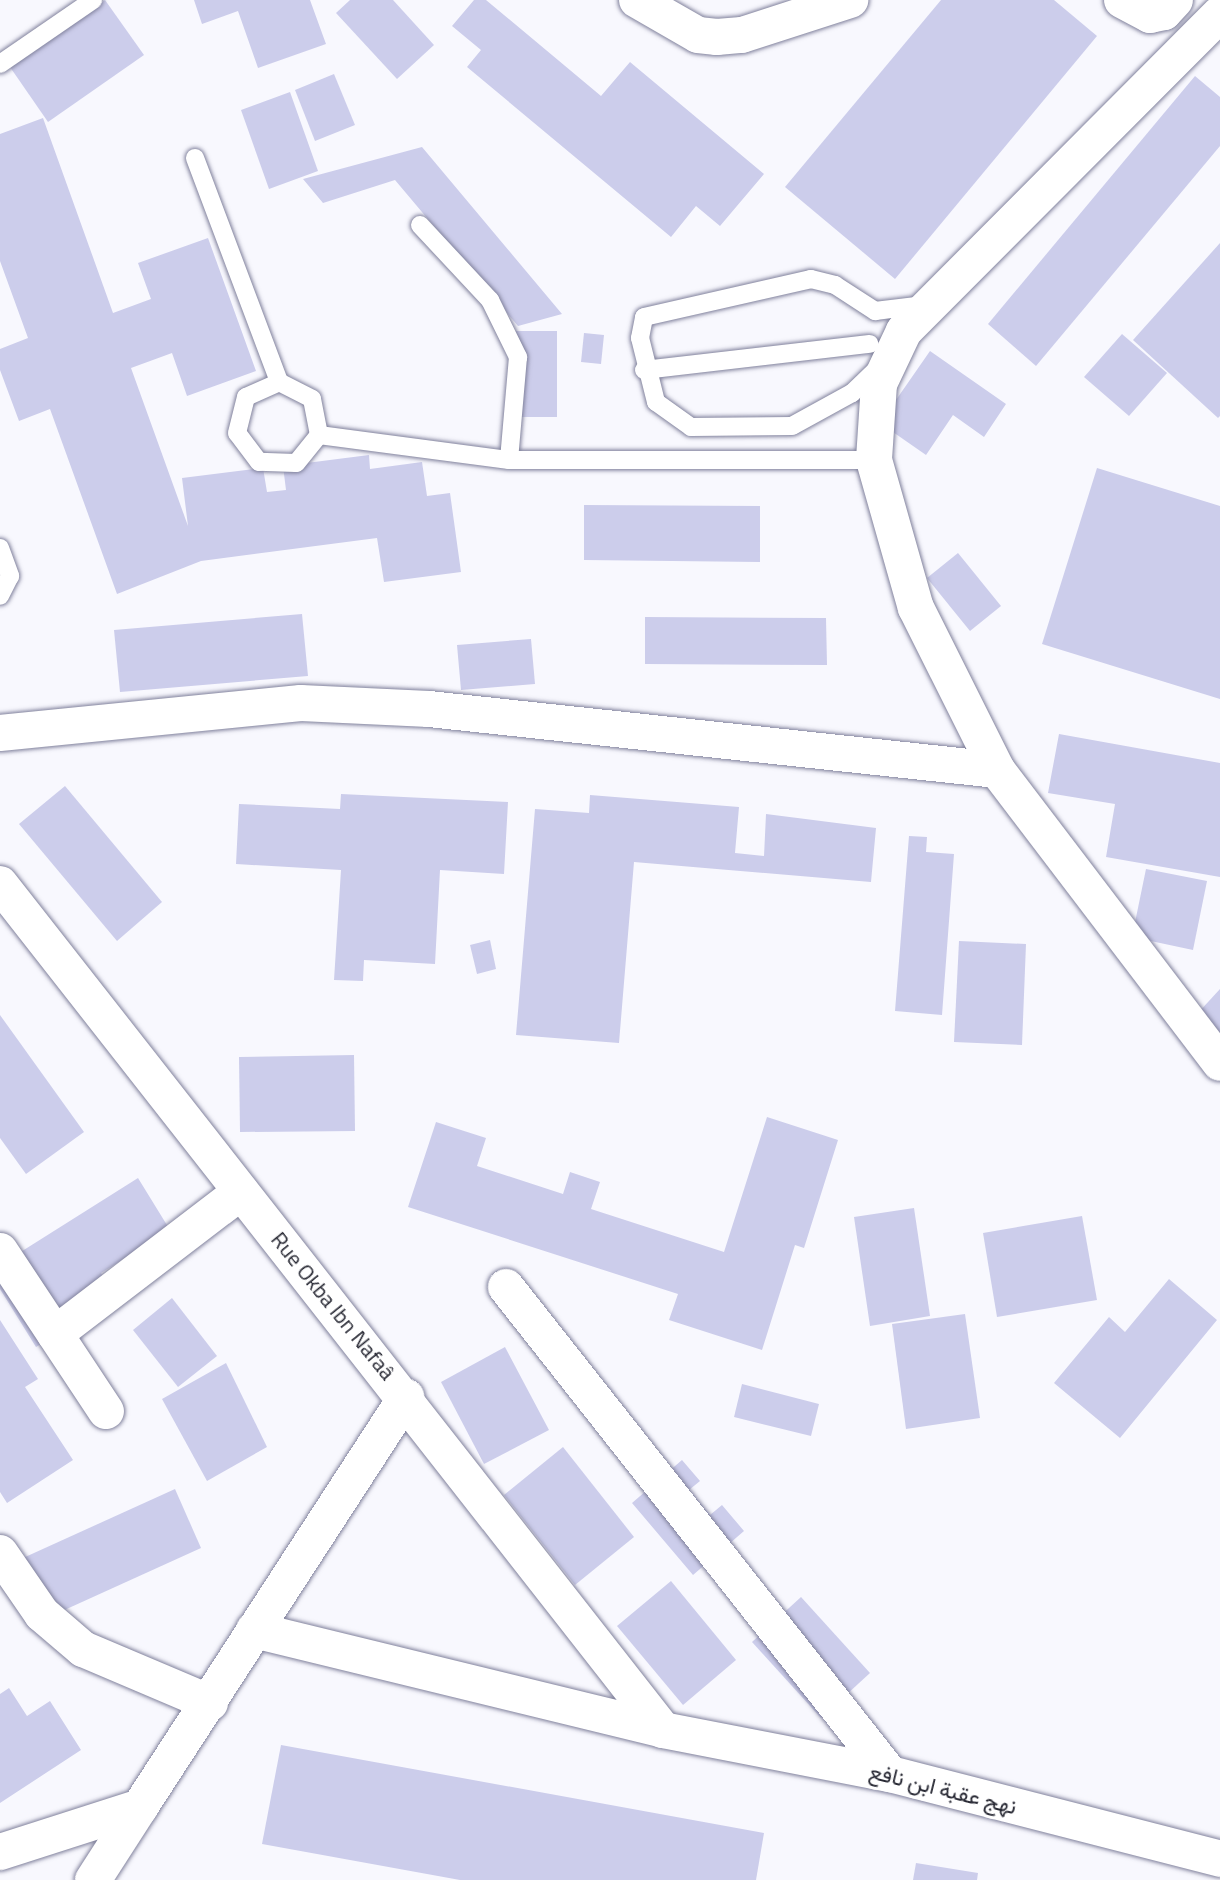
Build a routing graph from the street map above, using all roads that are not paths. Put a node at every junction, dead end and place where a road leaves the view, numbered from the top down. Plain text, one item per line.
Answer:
1 (93, 0) edge
2 (637, 0) edge
3 (850, 0) edge
4 (1122, 0) edge
5 (1175, 0) edge
6 (1220, 14) edge
7 (0, 64) edge
8 (195, 158) dead end
9 (420, 225) dead end
10 (890, 321) junction
11 (870, 344) junction
12 (644, 370) junction
13 (875, 373) junction
14 (279, 382) junction
15 (319, 435) junction
16 (509, 460) junction
17 (874, 460) junction
18 (0, 548) edge
19 (0, 596) edge
20 (0, 733) edge
21 (997, 770) junction
22 (0, 884) edge
23 (1220, 1063) edge
24 (241, 1192) junction
25 (0, 1251) edge
26 (506, 1287) dead end
27 (55, 1334) junction
28 (406, 1397) junction
29 (106, 1411) dead end
30 (0, 1553) edge
31 (254, 1630) junction
32 (210, 1703) junction
33 (663, 1730) junction
34 (890, 1774) junction
35 (140, 1807) junction
36 (0, 1852) edge
37 (1220, 1859) edge
38 (93, 1880) edge

1 - 7 lane
2 - 3 street
4 - 5 street
6 - 10 street
8 - 14 lane
9 - 16 lane
10 - 11 lane
10 - 12 lane
10 - 13 lane
10 - 17 street
11 - 12 lane
11 - 13 lane
12 - 13 lane
14 - 15 lane
14 - 15 lane
15 - 16 lane
16 - 17 lane
17 - 21 street
18 - 19 lane
20 - 21 street
21 - 23 street
22 - 24 street, Rue Okba Ibn Nafaâ
24 - 27 street
24 - 28 street, Rue Okba Ibn Nafaâ
25 - 27 street
26 - 34 street
27 - 29 street
28 - 31 street
28 - 33 street, Rue Okba Ibn Nafaâ
30 - 32 street
31 - 32 street
31 - 33 street, نهج عقبة ابن نافع
32 - 35 street
33 - 34 street, نهج عقبة ابن نافع
34 - 37 street, نهج عقبة ابن نافع
35 - 36 street
35 - 38 street

